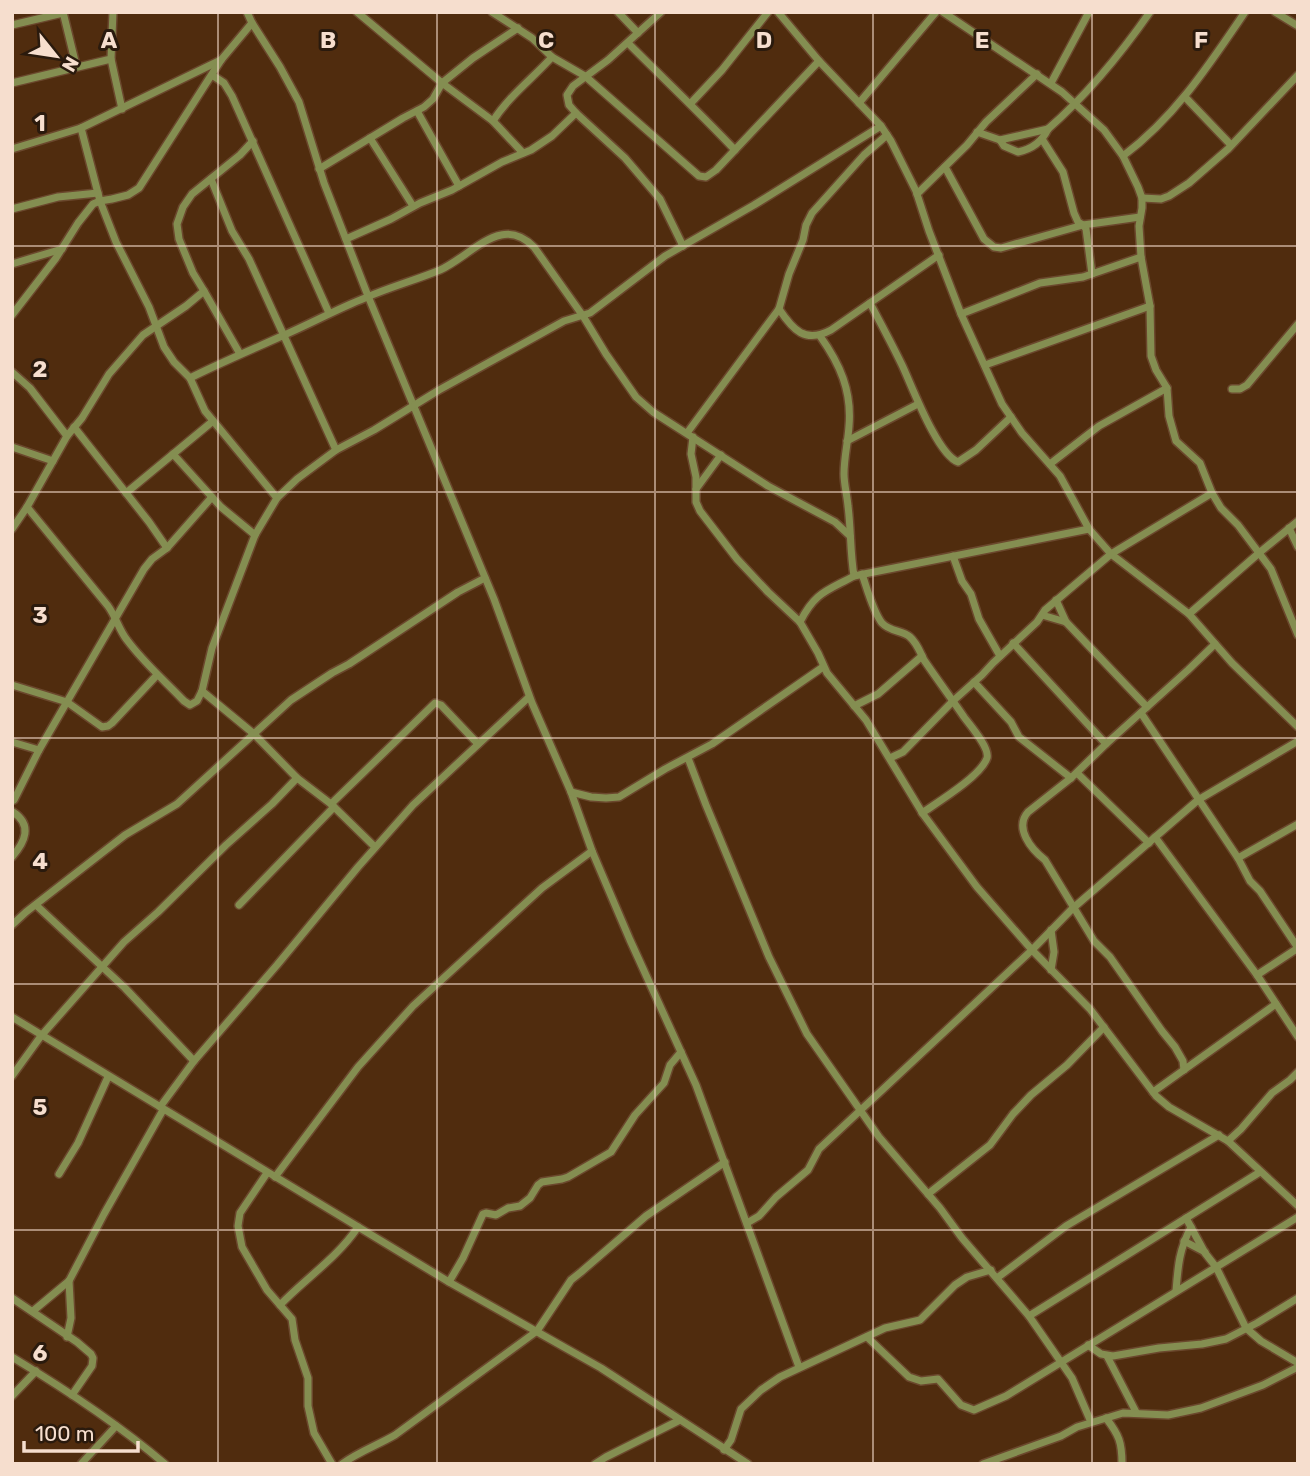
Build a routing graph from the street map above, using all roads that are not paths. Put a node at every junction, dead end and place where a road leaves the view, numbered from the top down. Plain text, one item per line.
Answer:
1 (113, 12) edge
2 (247, 12) edge
3 (357, 12) edge
4 (492, 12) edge
5 (618, 12) edge
6 (661, 12) edge
7 (768, 12) edge
8 (778, 12) edge
9 (936, 12) edge
10 (943, 12) edge
11 (1089, 12) edge
12 (1150, 12) edge
13 (1245, 12) edge
14 (1275, 12) edge
15 (63, 13) edge
16 (252, 23) junction
17 (12, 25) edge
18 (1298, 26) edge
19 (519, 28) junction
20 (638, 33) junction
21 (628, 43) junction
22 (552, 57) junction
23 (111, 59) junction
24 (221, 60) junction
25 (819, 61) junction
26 (74, 67) junction
27 (1037, 74) junction
28 (212, 75) junction
29 (1298, 75) edge
30 (585, 76) junction
31 (12, 83) edge
32 (442, 83) junction
33 (1051, 83) junction
34 (1185, 97) junction
35 (691, 103) junction
36 (859, 103) junction
37 (1076, 103) junction
38 (122, 109) junction
39 (417, 111) junction
40 (576, 113) junction
41 (493, 121) junction
42 (881, 126) junction
43 (81, 128) junction
44 (1048, 129) junction
45 (977, 132) junction
46 (887, 135) junction
47 (370, 138) junction
48 (1042, 139) junction
49 (1000, 140) junction
50 (253, 141) junction
51 (1231, 145) junction
52 (12, 149) edge
53 (735, 150) junction
54 (523, 153) junction
55 (1123, 156) junction
56 (945, 167) junction
57 (319, 169) junction
58 (211, 179) junction
59 (460, 187) junction
60 (917, 194) junction
61 (99, 197) junction
62 (1142, 198) junction
63 (413, 206) junction
64 (12, 209) edge
65 (1140, 217) junction
66 (1083, 225) junction
67 (346, 239) junction
68 (683, 246) junction
69 (63, 249) junction
70 (939, 255) junction
71 (1141, 257) junction
72 (12, 264) edge
73 (1092, 274) junction
74 (204, 291) junction
75 (368, 296) junction
76 (870, 303) junction
77 (1150, 306) junction
78 (779, 309) junction
79 (329, 313) junction
80 (961, 314) junction
81 (12, 315) edge
82 (583, 316) junction
83 (1298, 324) edge
84 (157, 326) junction
85 (284, 336) junction
86 (820, 336) junction
87 (240, 354) junction
88 (985, 365) junction
89 (12, 372) edge
90 (190, 379) junction
91 (1167, 388) junction
92 (1232, 389) dead end
93 (918, 404) junction
94 (414, 405) junction
95 (1011, 417) junction
96 (214, 421) junction
97 (74, 428) junction
98 (690, 435) junction
99 (67, 436) junction
100 (847, 441) junction
101 (12, 447) edge
102 (336, 450) junction
103 (173, 454) junction
104 (720, 455) junction
105 (53, 461) junction
106 (1050, 464) junction
107 (696, 489) junction
108 (126, 493) junction
109 (1212, 493) junction
110 (212, 497) junction
111 (277, 498) junction
112 (27, 507) junction
113 (1298, 521) edge
114 (1289, 528) junction
115 (12, 529) edge
116 (1090, 529) junction
117 (255, 535) junction
118 (850, 536) junction
119 (1298, 547) edge
120 (167, 548) junction
121 (1259, 553) junction
122 (1111, 554) junction
123 (953, 556) junction
124 (858, 575) junction
125 (485, 578) junction
126 (1056, 600) junction
127 (1189, 614) junction
128 (1042, 615) junction
129 (116, 618) junction
130 (800, 622) junction
131 (1066, 622) junction
132 (1298, 635) edge
133 (1013, 643) junction
134 (1215, 644) junction
135 (922, 656) junction
136 (1000, 656) junction
137 (823, 667) junction
138 (157, 675) junction
139 (974, 682) junction
140 (12, 685) edge
141 (202, 691) junction
142 (529, 697) junction
143 (953, 701) junction
144 (67, 702) junction
145 (854, 706) junction
146 (1144, 710) junction
147 (1298, 727) edge
148 (254, 734) junction
149 (1298, 741) edge
150 (12, 742) edge
151 (478, 744) junction
152 (1106, 744) junction
153 (39, 750) junction
154 (688, 758) junction
155 (890, 758) junction
156 (1074, 776) junction
157 (297, 778) junction
158 (571, 792) junction
159 (13, 799) edge
160 (1198, 800) junction
161 (332, 806) junction
162 (13, 812) edge
163 (922, 813) junction
164 (1298, 824) edge
165 (1152, 840) junction
166 (376, 847) junction
167 (592, 851) junction
168 (12, 857) edge
169 (1238, 858) junction
170 (36, 905) junction
171 (239, 905) dead end
172 (1074, 907) junction
173 (12, 925) edge
174 (1051, 930) junction
175 (1298, 948) edge
176 (1032, 950) junction
177 (101, 966) junction
178 (1052, 970) junction
179 (1257, 975) junction
180 (1276, 1004) junction
181 (12, 1017) edge
182 (1104, 1027) junction
183 (41, 1036) junction
184 (1298, 1037) edge
185 (681, 1052) junction
186 (194, 1061) junction
187 (1184, 1070) junction
188 (1298, 1072) edge
189 (12, 1076) edge
190 (108, 1077) junction
191 (1153, 1092) junction
192 (162, 1109) junction
193 (860, 1111) junction
194 (1219, 1135) junction
195 (1228, 1141) junction
196 (725, 1162) junction
197 (1260, 1172) junction
198 (59, 1174) dead end
199 (271, 1175) junction
200 (928, 1194) junction
201 (1298, 1206) edge
202 (1298, 1217) edge
203 (1186, 1218) junction
204 (747, 1223) junction
205 (358, 1227) junction
206 (1191, 1227) junction
207 (1188, 1243) junction
208 (1205, 1253) junction
209 (979, 1258) junction
210 (1216, 1267) junction
211 (990, 1270) junction
212 (975, 1275) junction
213 (997, 1278) junction
214 (69, 1281) junction
215 (449, 1282) junction
216 (1176, 1291) junction
217 (12, 1298) edge
218 (1298, 1298) edge
219 (280, 1305) junction
220 (33, 1311) junction
221 (1029, 1316) junction
222 (1246, 1328) junction
223 (537, 1331) junction
224 (67, 1337) junction
225 (867, 1337) junction
226 (1088, 1345) junction
227 (1107, 1356) junction
228 (12, 1357) edge
229 (1061, 1362) junction
230 (1298, 1365) edge
231 (800, 1367) junction
232 (36, 1371) junction
233 (72, 1395) junction
234 (12, 1396) edge
235 (1136, 1412) junction
236 (1106, 1418) junction
237 (680, 1420) junction
238 (1091, 1422) junction
239 (116, 1426) junction
240 (724, 1450) junction
241 (988, 1463) edge
242 (80, 1464) edge
243 (165, 1464) edge
244 (332, 1464) edge
245 (342, 1464) edge
246 (595, 1464) edge
247 (748, 1464) edge
248 (1122, 1464) edge

1 - 23 street
2 - 16 street
3 - 32 street
4 - 19 street
5 - 20 street
6 - 20 street
7 - 35 street
8 - 25 street
9 - 36 street
10 - 27 street
11 - 33 street
12 - 37 street
13 - 34 street
14 - 18 street
15 - 17 street
15 - 26 street
16 - 24 street
16 - 57 street
19 - 22 street
19 - 32 street
20 - 21 street
21 - 30 street
21 - 35 street
22 - 30 street
22 - 41 street
23 - 26 street
23 - 38 street
24 - 28 street
24 - 38 street
25 - 36 street
25 - 53 street
26 - 31 street
27 - 33 street
27 - 45 street
28 - 50 street
28 - 61 street
29 - 51 street
30 - 40 street
30 - 53 street
32 - 39 street
32 - 41 street
33 - 37 street
34 - 51 street
34 - 55 street
35 - 53 street
36 - 42 street
37 - 44 street
37 - 55 street
38 - 43 street
39 - 47 street
39 - 59 street
40 - 54 street
40 - 68 street
41 - 54 street
42 - 46 street
42 - 68 street
43 - 52 street
43 - 61 street
44 - 48 street
44 - 49 street
45 - 49 street
45 - 56 street
46 - 60 street
46 - 78 street
47 - 57 street
47 - 63 street
48 - 49 street
48 - 66 street
50 - 58 street
50 - 79 street
51 - 62 street
54 - 59 street
55 - 62 street
56 - 60 street
56 - 66 street
57 - 67 street
58 - 74 street
58 - 85 street
59 - 63 street
60 - 70 street
61 - 64 street
61 - 69 street
61 - 84 street
62 - 65 street
63 - 67 street
65 - 66 street
65 - 71 street
66 - 73 street
67 - 75 street
68 - 82 street
69 - 72 street
69 - 81 street
70 - 76 street
70 - 80 street
71 - 73 street
71 - 77 street
73 - 80 street
74 - 84 street
74 - 87 street
75 - 79 street
75 - 82 street
75 - 94 street
76 - 86 street
76 - 93 street
77 - 88 street
77 - 91 street
78 - 86 street
78 - 98 street
79 - 85 street
80 - 88 street
82 - 94 street
82 - 98 street
83 - 92 street
84 - 90 street
84 - 97 street
85 - 87 street
85 - 102 street
86 - 100 street
87 - 90 street
88 - 95 street
89 - 99 street
90 - 96 street
91 - 106 street
91 - 109 street
93 - 95 street
93 - 100 street
94 - 102 street
94 - 125 street
95 - 106 street
96 - 103 street
96 - 111 street
97 - 99 street
97 - 108 street
98 - 104 street
98 - 107 street
99 - 105 street
100 - 118 street
101 - 105 street
102 - 111 street
103 - 108 street
103 - 110 street
104 - 107 street
104 - 118 street
105 - 112 street
106 - 116 street
107 - 130 street
108 - 120 street
109 - 121 street
109 - 122 street
110 - 117 street
110 - 120 street
111 - 117 street
112 - 115 street
112 - 129 street
113 - 114 street
114 - 119 street
114 - 121 street
116 - 122 street
116 - 123 street
117 - 141 street
118 - 124 street
120 - 129 street
121 - 127 street
121 - 132 street
122 - 126 street
122 - 127 street
123 - 124 street
123 - 136 street
124 - 130 street
124 - 135 street
125 - 142 street
125 - 148 street
126 - 128 street
126 - 131 street
127 - 134 street
128 - 131 street
128 - 133 street
129 - 138 street
129 - 144 street
130 - 137 street
131 - 146 street
133 - 136 street
133 - 152 street
134 - 146 street
134 - 147 street
135 - 143 street
135 - 145 street
136 - 139 street
137 - 145 street
137 - 154 street
138 - 141 street
138 - 144 street
139 - 143 street
139 - 156 street
140 - 144 street
141 - 148 street
142 - 151 street
142 - 158 street
143 - 155 street
143 - 163 street
144 - 153 street
145 - 155 street
146 - 152 street
146 - 160 street
148 - 157 street
148 - 170 street
149 - 160 street
150 - 153 street
151 - 161 street
151 - 166 street
152 - 156 street
153 - 159 street
154 - 158 street
154 - 193 street
155 - 163 street
156 - 165 street
156 - 172 street
157 - 161 street
157 - 177 street
158 - 167 street
159 - 162 street
160 - 165 street
160 - 169 street
161 - 166 street
161 - 171 street
162 - 168 street
163 - 176 street
164 - 169 street
165 - 172 street
165 - 179 street
166 - 186 street
167 - 185 street
167 - 199 street
169 - 175 street
170 - 173 street
170 - 177 street
172 - 174 street
172 - 187 street
174 - 176 street
174 - 178 street
175 - 179 street
176 - 178 street
176 - 193 street
177 - 183 street
177 - 186 street
178 - 182 street
179 - 180 street
180 - 184 street
180 - 187 street
181 - 183 street
182 - 191 street
182 - 200 street
183 - 189 street
183 - 190 street
185 - 196 street
185 - 215 street
186 - 192 street
187 - 191 street
188 - 195 street
190 - 192 street
190 - 198 street
191 - 194 street
192 - 199 street
192 - 214 street
193 - 200 street
193 - 204 street
194 - 195 street
194 - 213 street
195 - 197 street
196 - 204 street
196 - 223 street
197 - 201 street
197 - 203 street
199 - 205 street
199 - 219 street
200 - 209 street
202 - 210 street
203 - 206 street
203 - 221 street
204 - 231 street
205 - 215 street
205 - 219 street
206 - 207 street
206 - 208 street
207 - 208 street
207 - 216 street
208 - 210 street
209 - 211 street
209 - 212 street
210 - 216 street
210 - 222 street
211 - 212 street
211 - 213 street
212 - 225 street
213 - 221 street
214 - 220 street
214 - 224 street
215 - 223 street
216 - 226 street
217 - 220 street
218 - 222 street
219 - 244 street
220 - 224 street
221 - 229 street
222 - 227 street
222 - 230 street
223 - 237 street
223 - 245 street
224 - 233 street
225 - 229 street
225 - 231 street
226 - 227 street
226 - 229 street
227 - 235 street
228 - 232 street
229 - 238 street
230 - 235 street
231 - 240 street
232 - 233 street
232 - 234 street
233 - 239 street
235 - 236 street
236 - 238 street
236 - 248 street
237 - 240 street
237 - 246 street
238 - 241 street
239 - 242 street
239 - 243 street
240 - 247 street

